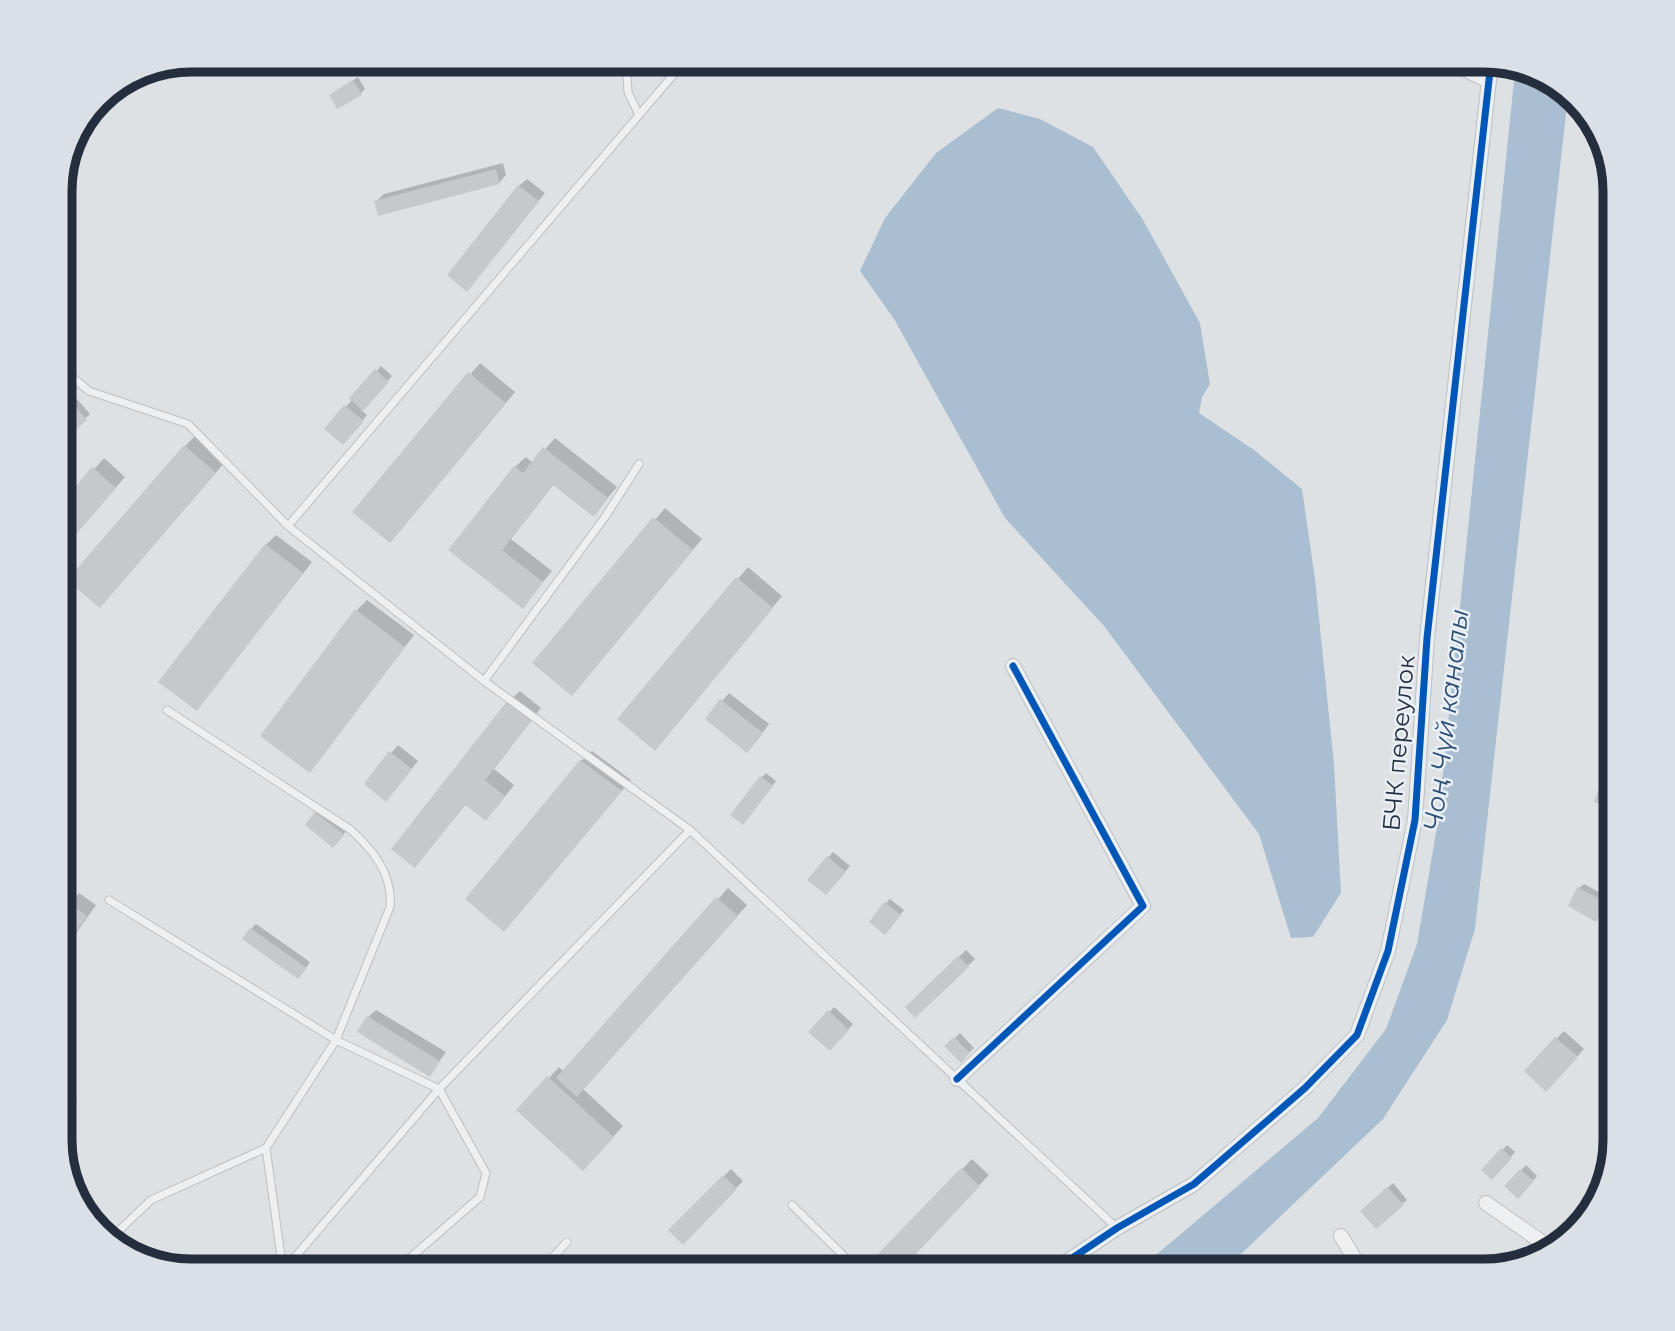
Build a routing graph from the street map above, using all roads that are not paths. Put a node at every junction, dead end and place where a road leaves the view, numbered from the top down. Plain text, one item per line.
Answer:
1 (627, 72) edge
2 (674, 72) edge
3 (1470, 72) edge
4 (1489, 72) edge
5 (1487, 80) junction
6 (638, 113) junction
7 (72, 377) edge
8 (639, 464) dead end
9 (288, 526) junction
10 (1013, 666) dead end
11 (484, 681) junction
12 (167, 710) dead end
13 (690, 830) junction
14 (109, 900) dead end
15 (336, 1040) junction
16 (957, 1079) junction
17 (439, 1089) junction
18 (266, 1148) junction
19 (1486, 1202) dead end
20 (792, 1205) dead end
21 (1117, 1228) junction
22 (116, 1233) edge
23 (1341, 1236) dead end
24 (567, 1242) dead end
25 (1543, 1243) edge
26 (281, 1259) edge
27 (293, 1259) edge
28 (410, 1259) edge
29 (552, 1259) edge
30 (846, 1259) edge
31 (1072, 1259) edge
32 (1353, 1259) edge

1 - 6 lane
2 - 6 lane
3 - 5 street
4 - 5 street, БЧК переулок
5 - 21 street, БЧК переулок
6 - 9 lane
7 - 9 lane
8 - 11 lane
9 - 11 lane
10 - 16 street
11 - 13 lane
12 - 15 lane
13 - 16 lane
13 - 17 lane
14 - 15 lane
15 - 17 lane
15 - 18 lane
16 - 21 lane
17 - 27 lane
17 - 28 lane
18 - 22 lane
18 - 26 lane
19 - 25 street
20 - 30 lane
21 - 31 street, БЧК переулок
23 - 32 street
24 - 29 lane

